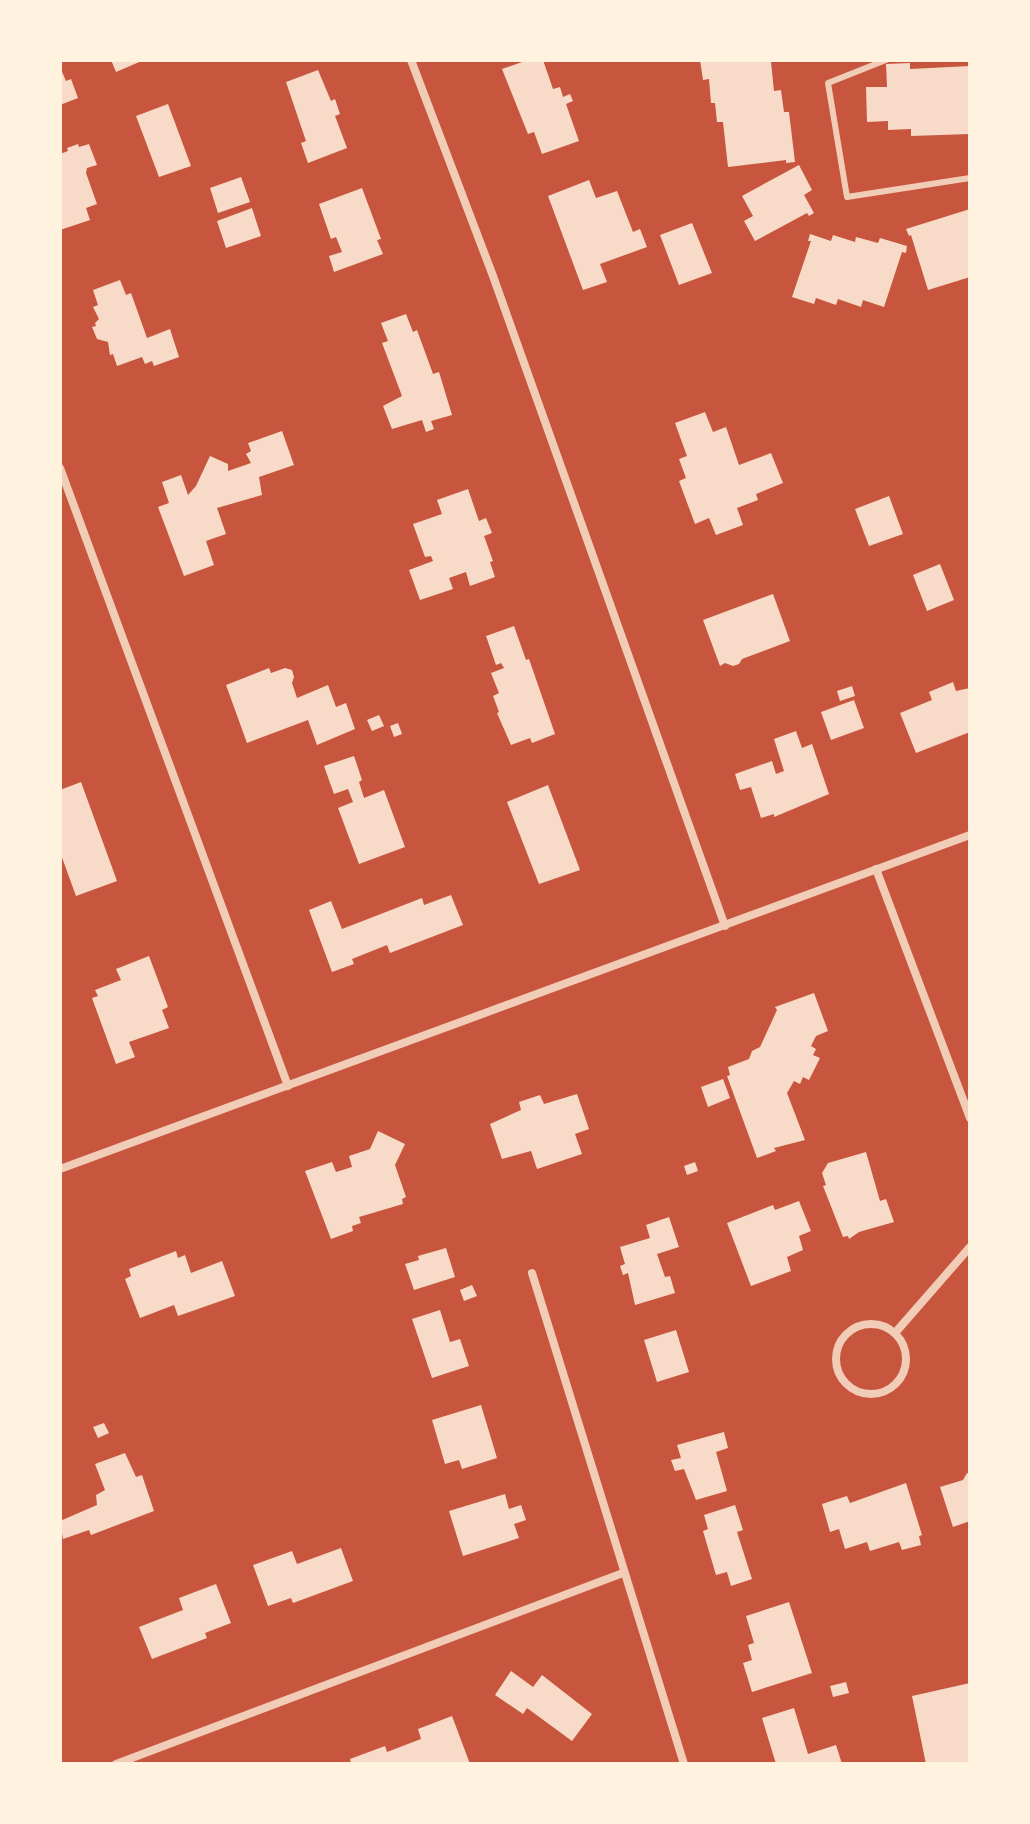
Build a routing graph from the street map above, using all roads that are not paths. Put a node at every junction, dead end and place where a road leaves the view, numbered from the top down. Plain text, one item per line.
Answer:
1 (411, 60) edge
2 (886, 60) edge
3 (970, 178) edge
4 (60, 468) edge
5 (970, 835) edge
6 (876, 869) junction
7 (725, 926) junction
8 (288, 1086) junction
9 (970, 1118) edge
10 (60, 1169) edge
11 (970, 1247) edge
12 (532, 1273) dead end
13 (895, 1333) junction
14 (623, 1573) junction
15 (116, 1764) edge
16 (684, 1764) edge

1 - 7 street
2 - 3 lane
4 - 8 street
5 - 6 street
6 - 7 street
6 - 9 street
7 - 8 street
8 - 10 street
11 - 13 street
12 - 14 street
13 - 13 street
14 - 15 street
14 - 16 street

